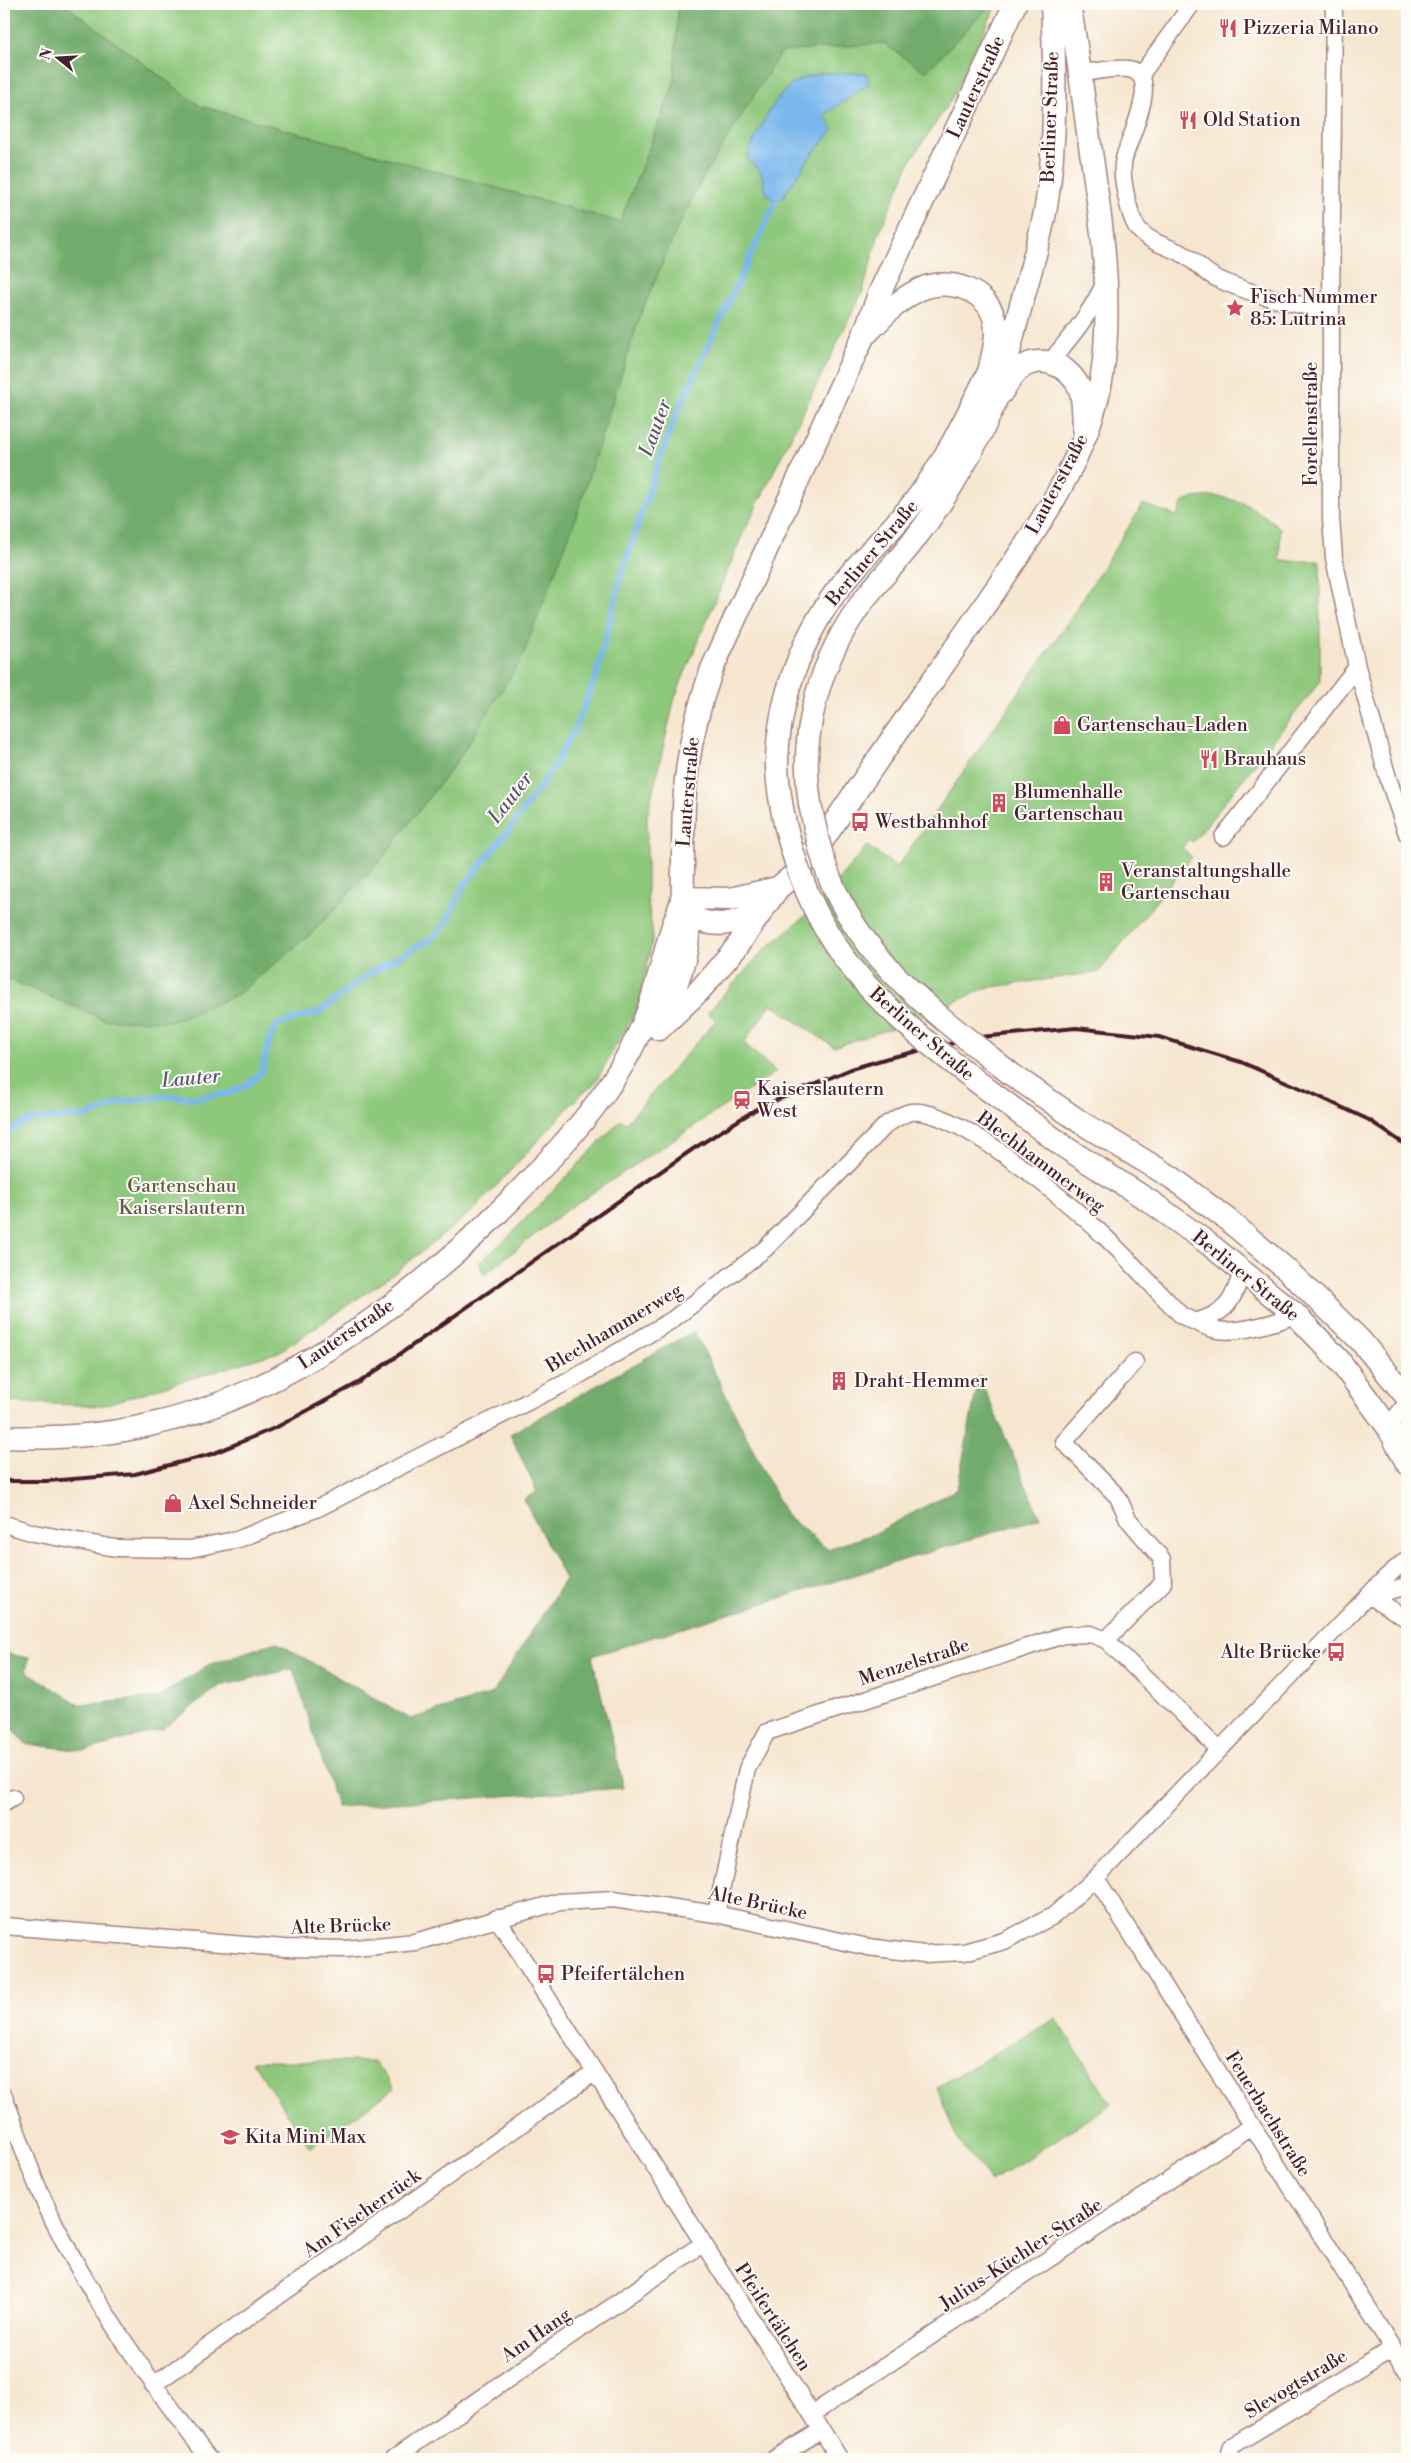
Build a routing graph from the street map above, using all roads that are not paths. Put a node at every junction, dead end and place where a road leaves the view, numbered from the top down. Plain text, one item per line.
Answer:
1 (1015, 4) edge
2 (1052, 4) edge
3 (1069, 4) edge
4 (1192, 4) edge
5 (1334, 4) edge
6 (1079, 74) junction
7 (1140, 76) junction
8 (1104, 283) junction
9 (1331, 312) junction
10 (1018, 317) junction
11 (863, 337) junction
12 (1050, 362) junction
13 (990, 370) junction
14 (994, 404) junction
15 (1085, 435) junction
16 (1357, 667) junction
17 (1407, 834) edge
18 (1223, 837) dead end
19 (778, 888) junction
20 (765, 906) junction
21 (686, 907) junction
22 (659, 1029) junction
23 (610, 1085) junction
24 (1242, 1271) junction
25 (1296, 1315) junction
26 (1195, 1322) junction
27 (1135, 1362) dead end
28 (1407, 1397) edge
29 (1407, 1403) edge
30 (1388, 1427) junction
31 (4, 1437) edge
32 (1407, 1463) edge
33 (4, 1524) edge
34 (1407, 1559) edge
35 (1407, 1586) edge
36 (1370, 1596) junction
37 (1407, 1619) edge
38 (1106, 1640) junction
39 (1220, 1749) junction
40 (1096, 1878) junction
41 (716, 1914) junction
42 (497, 1918) junction
43 (4, 1926) edge
44 (595, 2072) junction
45 (4, 2096) edge
46 (1252, 2126) junction
47 (702, 2244) junction
48 (1393, 2348) junction
49 (1407, 2371) edge
50 (153, 2386) junction
51 (812, 2414) junction
52 (822, 2430) junction
53 (209, 2459) edge
54 (393, 2459) edge
55 (774, 2459) edge
56 (840, 2459) edge
57 (1228, 2459) edge

1 - 11 main road, Lauterstraße
2 - 10 main road, Berliner Straße
3 - 6 main road, Lauterstraße
4 - 7 street
5 - 9 street, Forellenstraße
6 - 7 street
6 - 8 main road, Lauterstraße
7 - 9 street
8 - 12 street
8 - 15 main road, Lauterstraße
9 - 16 street, Forellenstraße
10 - 13 main road, Berliner Straße
10 - 14 main road, Berliner Straße
11 - 13 main road
11 - 21 main road, Lauterstraße
12 - 14 main road
12 - 15 main road
13 - 24 main road, Berliner Straße, bridge
14 - 28 main road, Berliner Straße, bridge
15 - 19 main road, Lauterstraße
16 - 17 street, Forellenstraße
16 - 18 street
19 - 20 main road, Lauterstraße
19 - 21 main road, Lauterstraße
20 - 21 main road, Lauterstraße
20 - 22 main road
21 - 22 main road, Lauterstraße
21 - 23 main road, Lauterstraße
22 - 23 main road, Lauterstraße
23 - 31 main road, Lauterstraße
24 - 25 main road, Berliner Straße
24 - 26 street
25 - 26 street, Blechhammerweg
25 - 30 main road, Berliner Straße
26 - 33 street, Blechhammerweg
27 - 38 street
29 - 30 street
30 - 32 main road, Berliner Straße
34 - 36 street, Alte Brücke
35 - 36 street
36 - 37 street
36 - 39 street, Alte Brücke
38 - 39 street
38 - 41 street, Menzelstraße
39 - 40 street, Alte Brücke
40 - 41 street, Alte Brücke
40 - 46 street, Feuerbachstraße
41 - 42 street, Alte Brücke
42 - 43 street, Alte Brücke
42 - 44 street, Pfeifertälchen
44 - 47 street, Pfeifertälchen
44 - 50 street, Am Fischerrück
45 - 50 street
46 - 48 street, Feuerbachstraße
46 - 51 street, Julius-Küchler-Straße
47 - 51 street, Pfeifertälchen
47 - 54 street, Am Hang
48 - 49 street, Feuerbachstraße
48 - 57 street, Slevogtstraße
50 - 53 street
51 - 52 street, Pfeifertälchen
52 - 55 street
52 - 56 street, Pfeifertälchen

